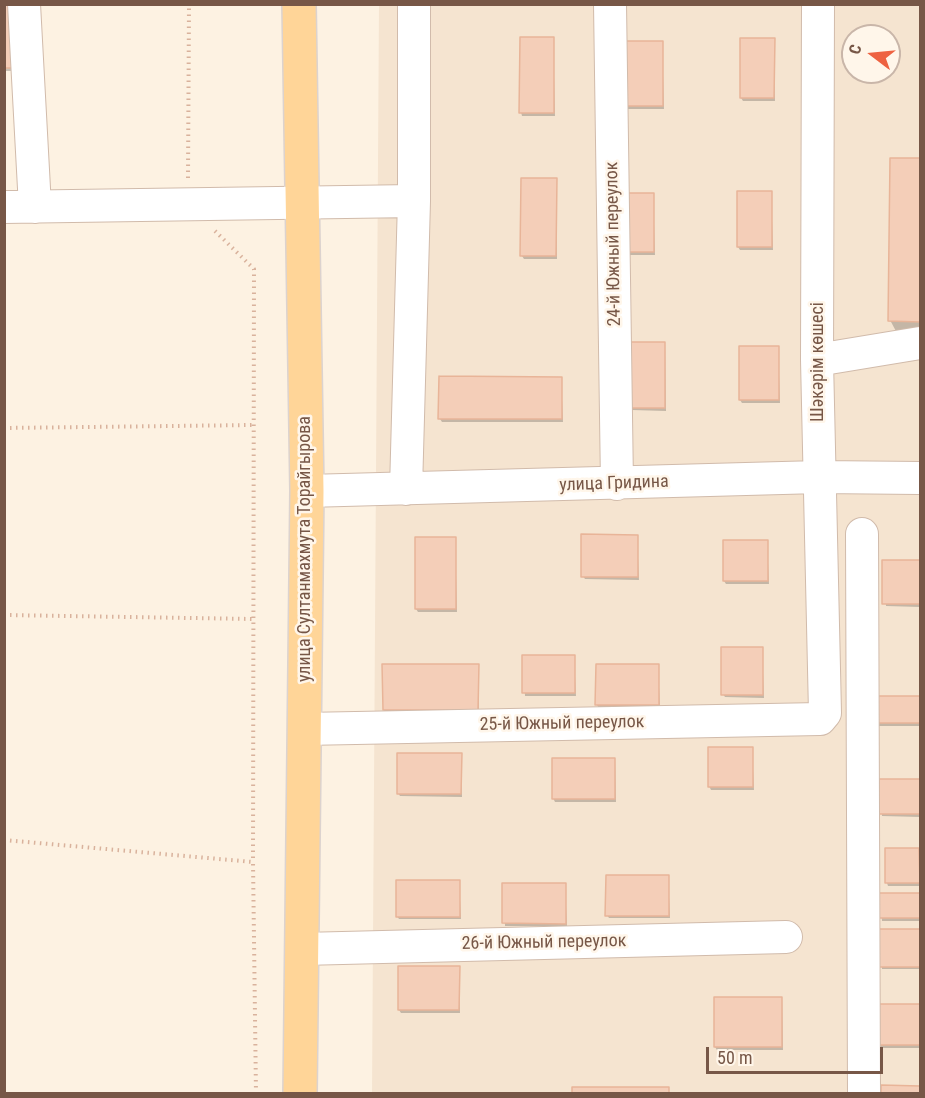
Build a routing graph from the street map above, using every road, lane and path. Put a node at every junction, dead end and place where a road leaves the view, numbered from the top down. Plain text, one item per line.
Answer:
1 (24, 4) edge
2 (189, 4) edge
3 (299, 4) edge
4 (414, 4) edge
5 (610, 4) edge
6 (818, 4) edge
7 (414, 201) junction
8 (302, 202) junction
9 (188, 204) junction
10 (4, 207) edge
11 (35, 207) junction
12 (921, 343) edge
13 (817, 360) junction
14 (254, 425) junction
15 (4, 428) edge
16 (819, 477) junction
17 (921, 478) edge
18 (617, 484) junction
19 (406, 489) junction
20 (307, 491) junction
21 (862, 534) dead end
22 (4, 615) edge
23 (254, 619) junction
24 (820, 718) joint
25 (304, 729) junction
26 (4, 840) edge
27 (253, 862) junction
28 (786, 937) dead end
29 (302, 949) junction
30 (256, 1094) edge
31 (300, 1094) edge
32 (864, 1094) edge

1 - 11 street
2 - 9 path
3 - 8 main road, улица Султанмахмута Торайгырова
4 - 7 street
5 - 18 street, 24-й Южный переулок
6 - 13 street, Шәкәрім көшесі
7 - 8 street
7 - 19 street
8 - 9 street
8 - 20 main road, улица Султанмахмута Торайгырова
9 - 11 street
9 - 14 path
10 - 11 street
12 - 13 street
13 - 16 street, Шәкәрім көшесі
14 - 15 path
14 - 23 path
16 - 17 street, улица Гридина
16 - 18 street, улица Гридина
16 - 24 street, Шәкәрім көшесі
18 - 19 street, улица Гридина
19 - 20 street, улица Гридина
20 - 25 main road, улица Султанмахмута Торайгырова
21 - 32 street
22 - 23 path
23 - 27 path
24 - 25 street, 25-й Южный переулок
25 - 29 main road, улица Султанмахмута Торайгырова
26 - 27 path
27 - 30 path
28 - 29 street, 26-й Южный переулок
29 - 31 main road, улица Султанмахмута Торайгырова

